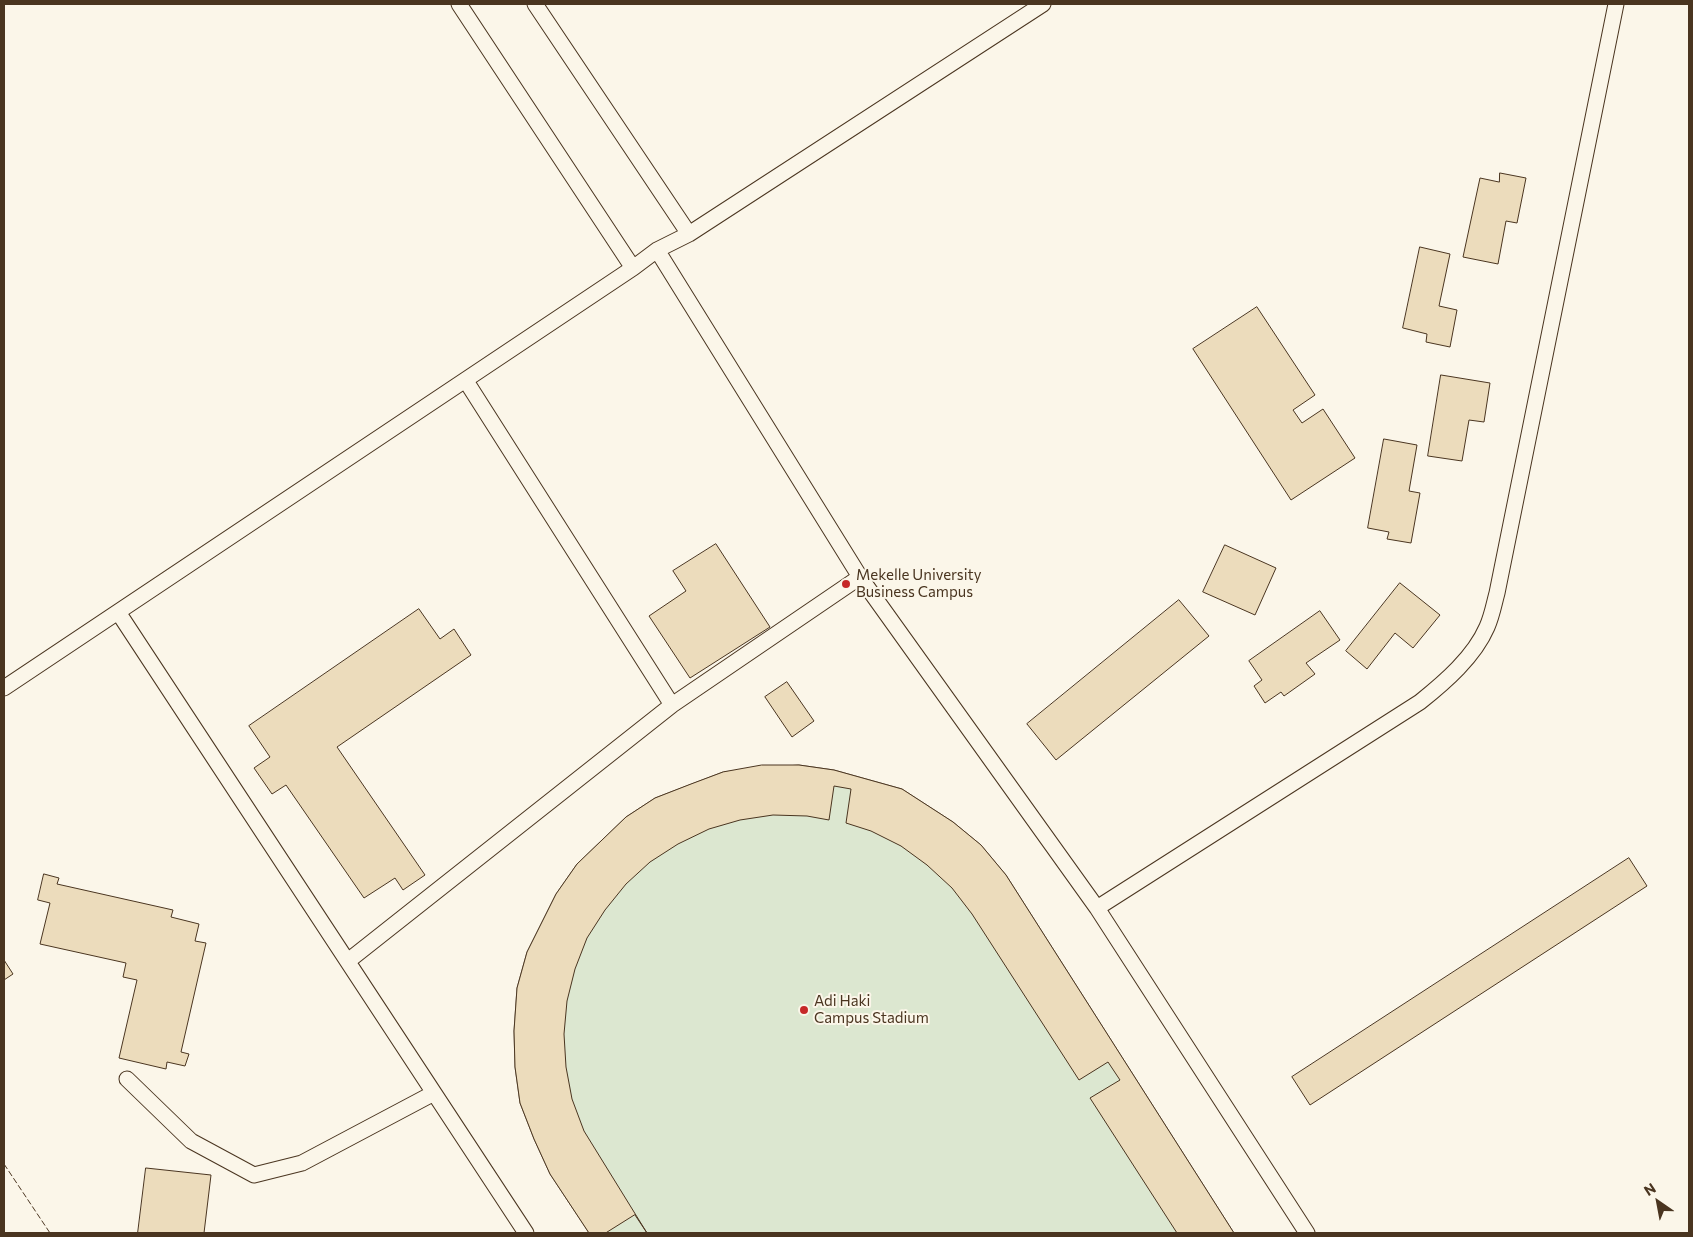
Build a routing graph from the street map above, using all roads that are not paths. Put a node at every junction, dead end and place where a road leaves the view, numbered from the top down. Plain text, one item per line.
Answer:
1 (459, 4) edge
2 (535, 4) edge
3 (1043, 4) edge
4 (1616, 4) edge
5 (689, 234) junction
6 (657, 250) junction
7 (633, 268) junction
8 (466, 381) junction
9 (860, 577) junction
10 (118, 612) junction
11 (4, 688) edge
12 (672, 705) junction
13 (1097, 908) junction
14 (348, 962) junction
15 (127, 1080) dead end
16 (434, 1093) junction
17 (526, 1233) edge
18 (1307, 1233) edge

1 - 7 lane
2 - 5 lane
3 - 5 lane
4 - 13 lane
5 - 6 lane
6 - 7 lane
6 - 9 lane
7 - 8 lane
8 - 10 lane
8 - 12 lane
9 - 12 lane
9 - 13 lane
10 - 11 lane
10 - 14 lane
12 - 14 lane
13 - 18 lane
14 - 16 lane
15 - 16 lane
16 - 17 lane

